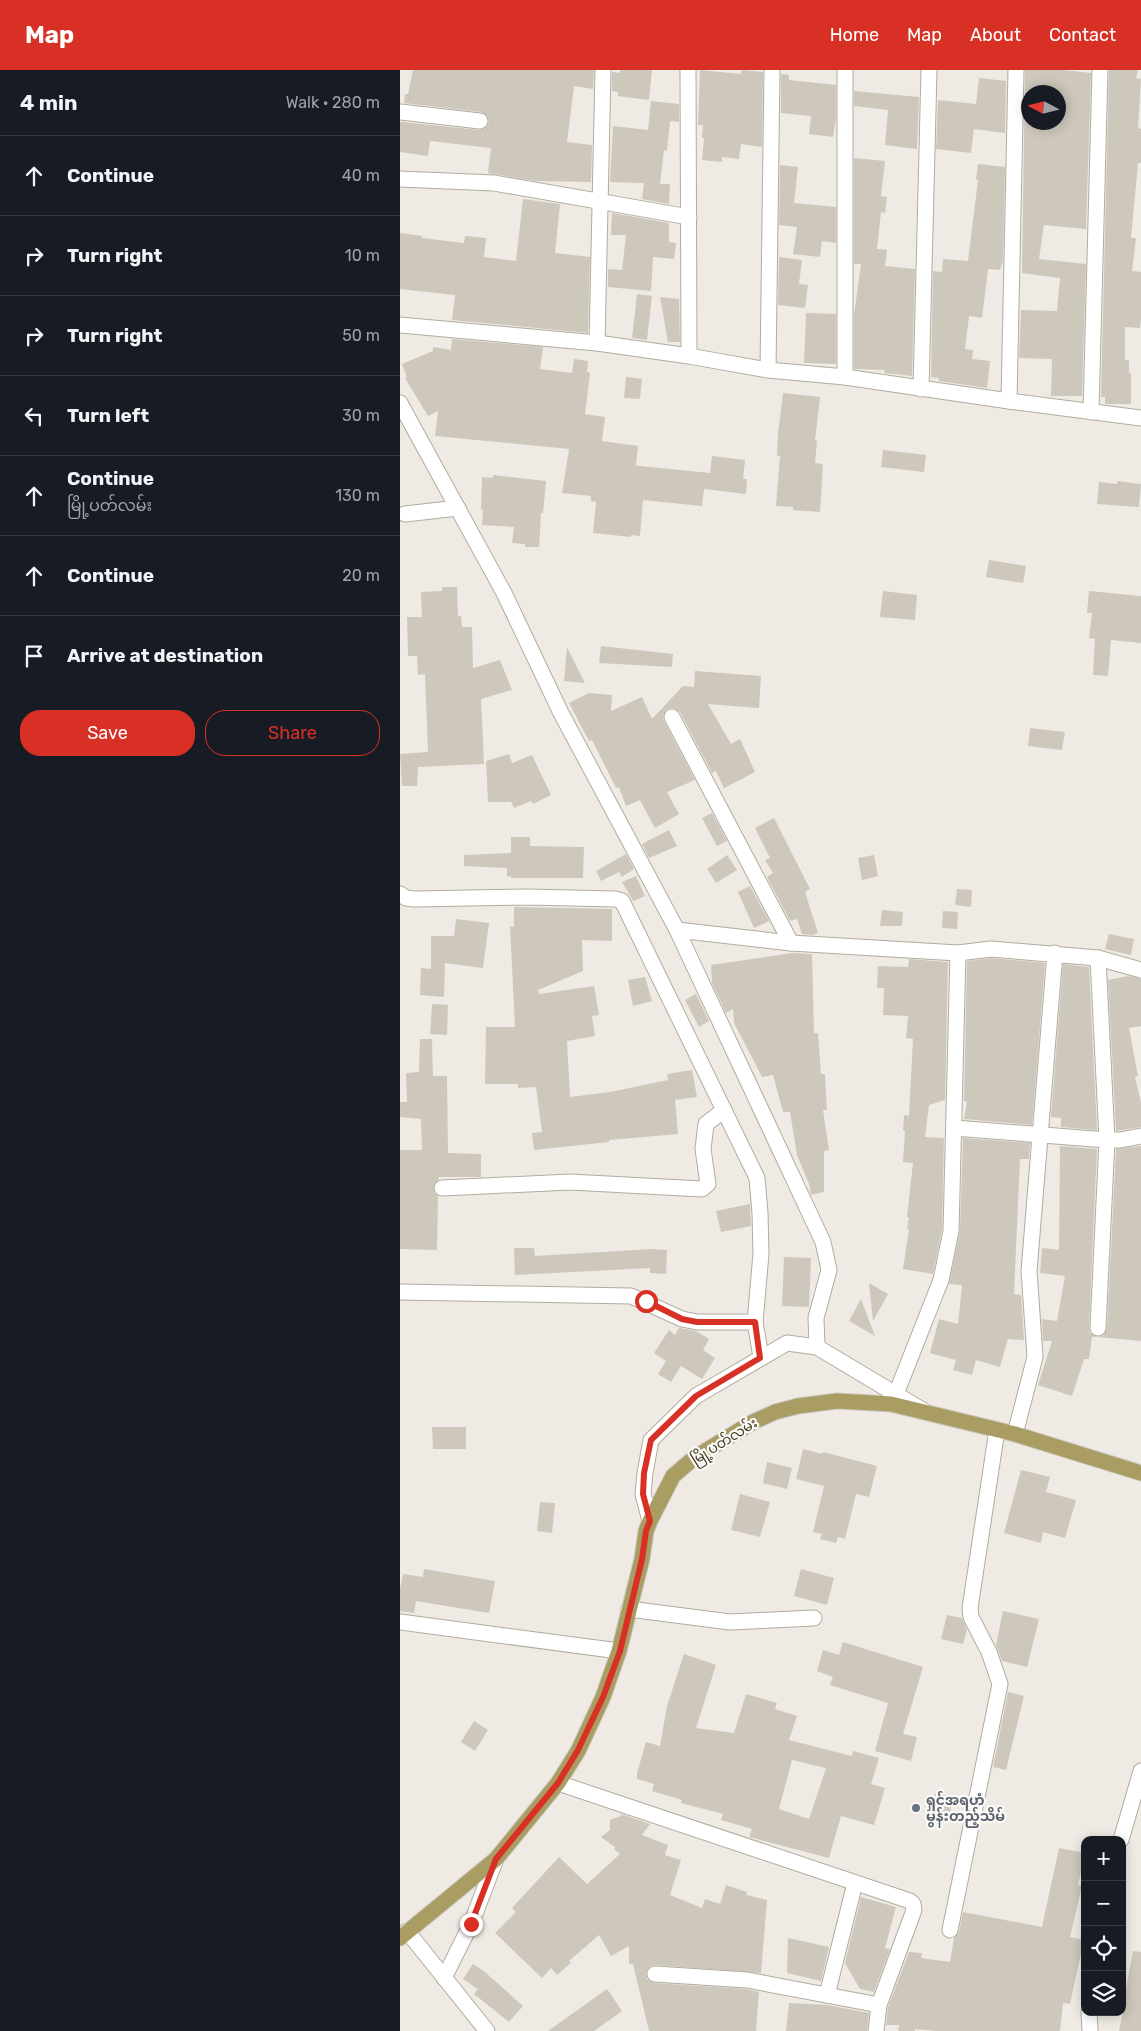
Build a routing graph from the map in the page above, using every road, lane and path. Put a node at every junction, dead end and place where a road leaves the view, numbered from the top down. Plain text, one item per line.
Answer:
1 (603, 70) edge
2 (688, 70) edge
3 (772, 70) edge
4 (845, 70) edge
5 (929, 70) edge
6 (1016, 70) edge
7 (1100, 70) edge
8 (400, 112) edge
9 (480, 121) dead end
10 (400, 179) edge
11 (600, 201) junction
12 (689, 217) junction
13 (400, 325) edge
14 (597, 343) junction
15 (689, 356) junction
16 (768, 370) junction
17 (845, 377) junction
18 (921, 389) junction
19 (1009, 401) junction
20 (400, 403) edge
21 (1091, 412) junction
22 (1141, 418) edge
23 (458, 508) junction
24 (405, 514) dead end
25 (672, 716) dead end
26 (400, 894) edge
27 (677, 930) junction
28 (791, 943) junction
29 (958, 953) junction
30 (1055, 953) junction
31 (1098, 958) junction
32 (1141, 970) edge
33 (724, 1110) junction
34 (954, 1128) junction
35 (1041, 1133) junction
36 (1141, 1136) edge
37 (1107, 1140) junction
38 (442, 1188) dead end
39 (400, 1292) edge
40 (755, 1322) junction
41 (1098, 1328) dead end
42 (816, 1347) junction
43 (760, 1358) junction
44 (896, 1394) junction
45 (928, 1412) junction
46 (997, 1430) junction
47 (1015, 1434) junction
48 (1141, 1473) edge
49 (650, 1521) junction
50 (629, 1609) junction
51 (814, 1618) dead end
52 (400, 1622) edge
53 (620, 1651) junction
54 (1141, 1772) edge
55 (558, 1783) junction
56 (1122, 1836) edge
57 (496, 1859) junction
58 (855, 1882) junction
59 (950, 1930) dead end
60 (404, 1935) edge
61 (655, 1974) dead end
62 (444, 1978) junction
63 (827, 1995) junction
64 (879, 2004) junction
65 (1089, 2016) edge
66 (487, 2031) edge
67 (876, 2031) edge
68 (1090, 2031) edge

1 - 11 street
2 - 12 street
3 - 16 street
4 - 17 street
5 - 18 street
6 - 19 street
7 - 21 street
8 - 9 street
10 - 11 street
11 - 12 street
11 - 14 street
12 - 15 street
13 - 14 street
14 - 15 street
15 - 16 street
16 - 17 street
17 - 18 street
18 - 19 street
19 - 21 street
20 - 23 street
21 - 22 street
23 - 24 street
23 - 27 street
25 - 28 street
26 - 33 street
27 - 28 street
27 - 42 street
28 - 29 street
29 - 30 street
29 - 34 street
30 - 31 street
30 - 35 street
31 - 32 street
31 - 37 street
33 - 38 street
33 - 40 street
34 - 35 street
34 - 44 street
35 - 37 street
35 - 47 street
36 - 37 street
37 - 41 street
39 - 40 street
40 - 43 street
42 - 43 street
42 - 44 street
43 - 49 street
44 - 45 street
45 - 46 main road, မြို့ပတ်လမ်း
45 - 49 main road, မြို့ပတ်လမ်း
46 - 47 main road, မြို့ပတ်လမ်း
46 - 59 street
47 - 48 main road, မြို့ပတ်လမ်း
49 - 50 main road, မြို့ပတ်လမ်း
50 - 51 street
50 - 53 main road, မြို့ပတ်လမ်း
52 - 53 street
53 - 55 main road, မြို့ပတ်လမ်း
54 - 56 street
55 - 57 main road, မြို့ပတ်လမ်း
55 - 58 street
57 - 60 main road, မြို့ပတ်လမ်း
57 - 62 street
58 - 63 street
58 - 64 street
60 - 62 street
61 - 63 street
62 - 66 street
63 - 64 street
64 - 67 street
65 - 68 street

